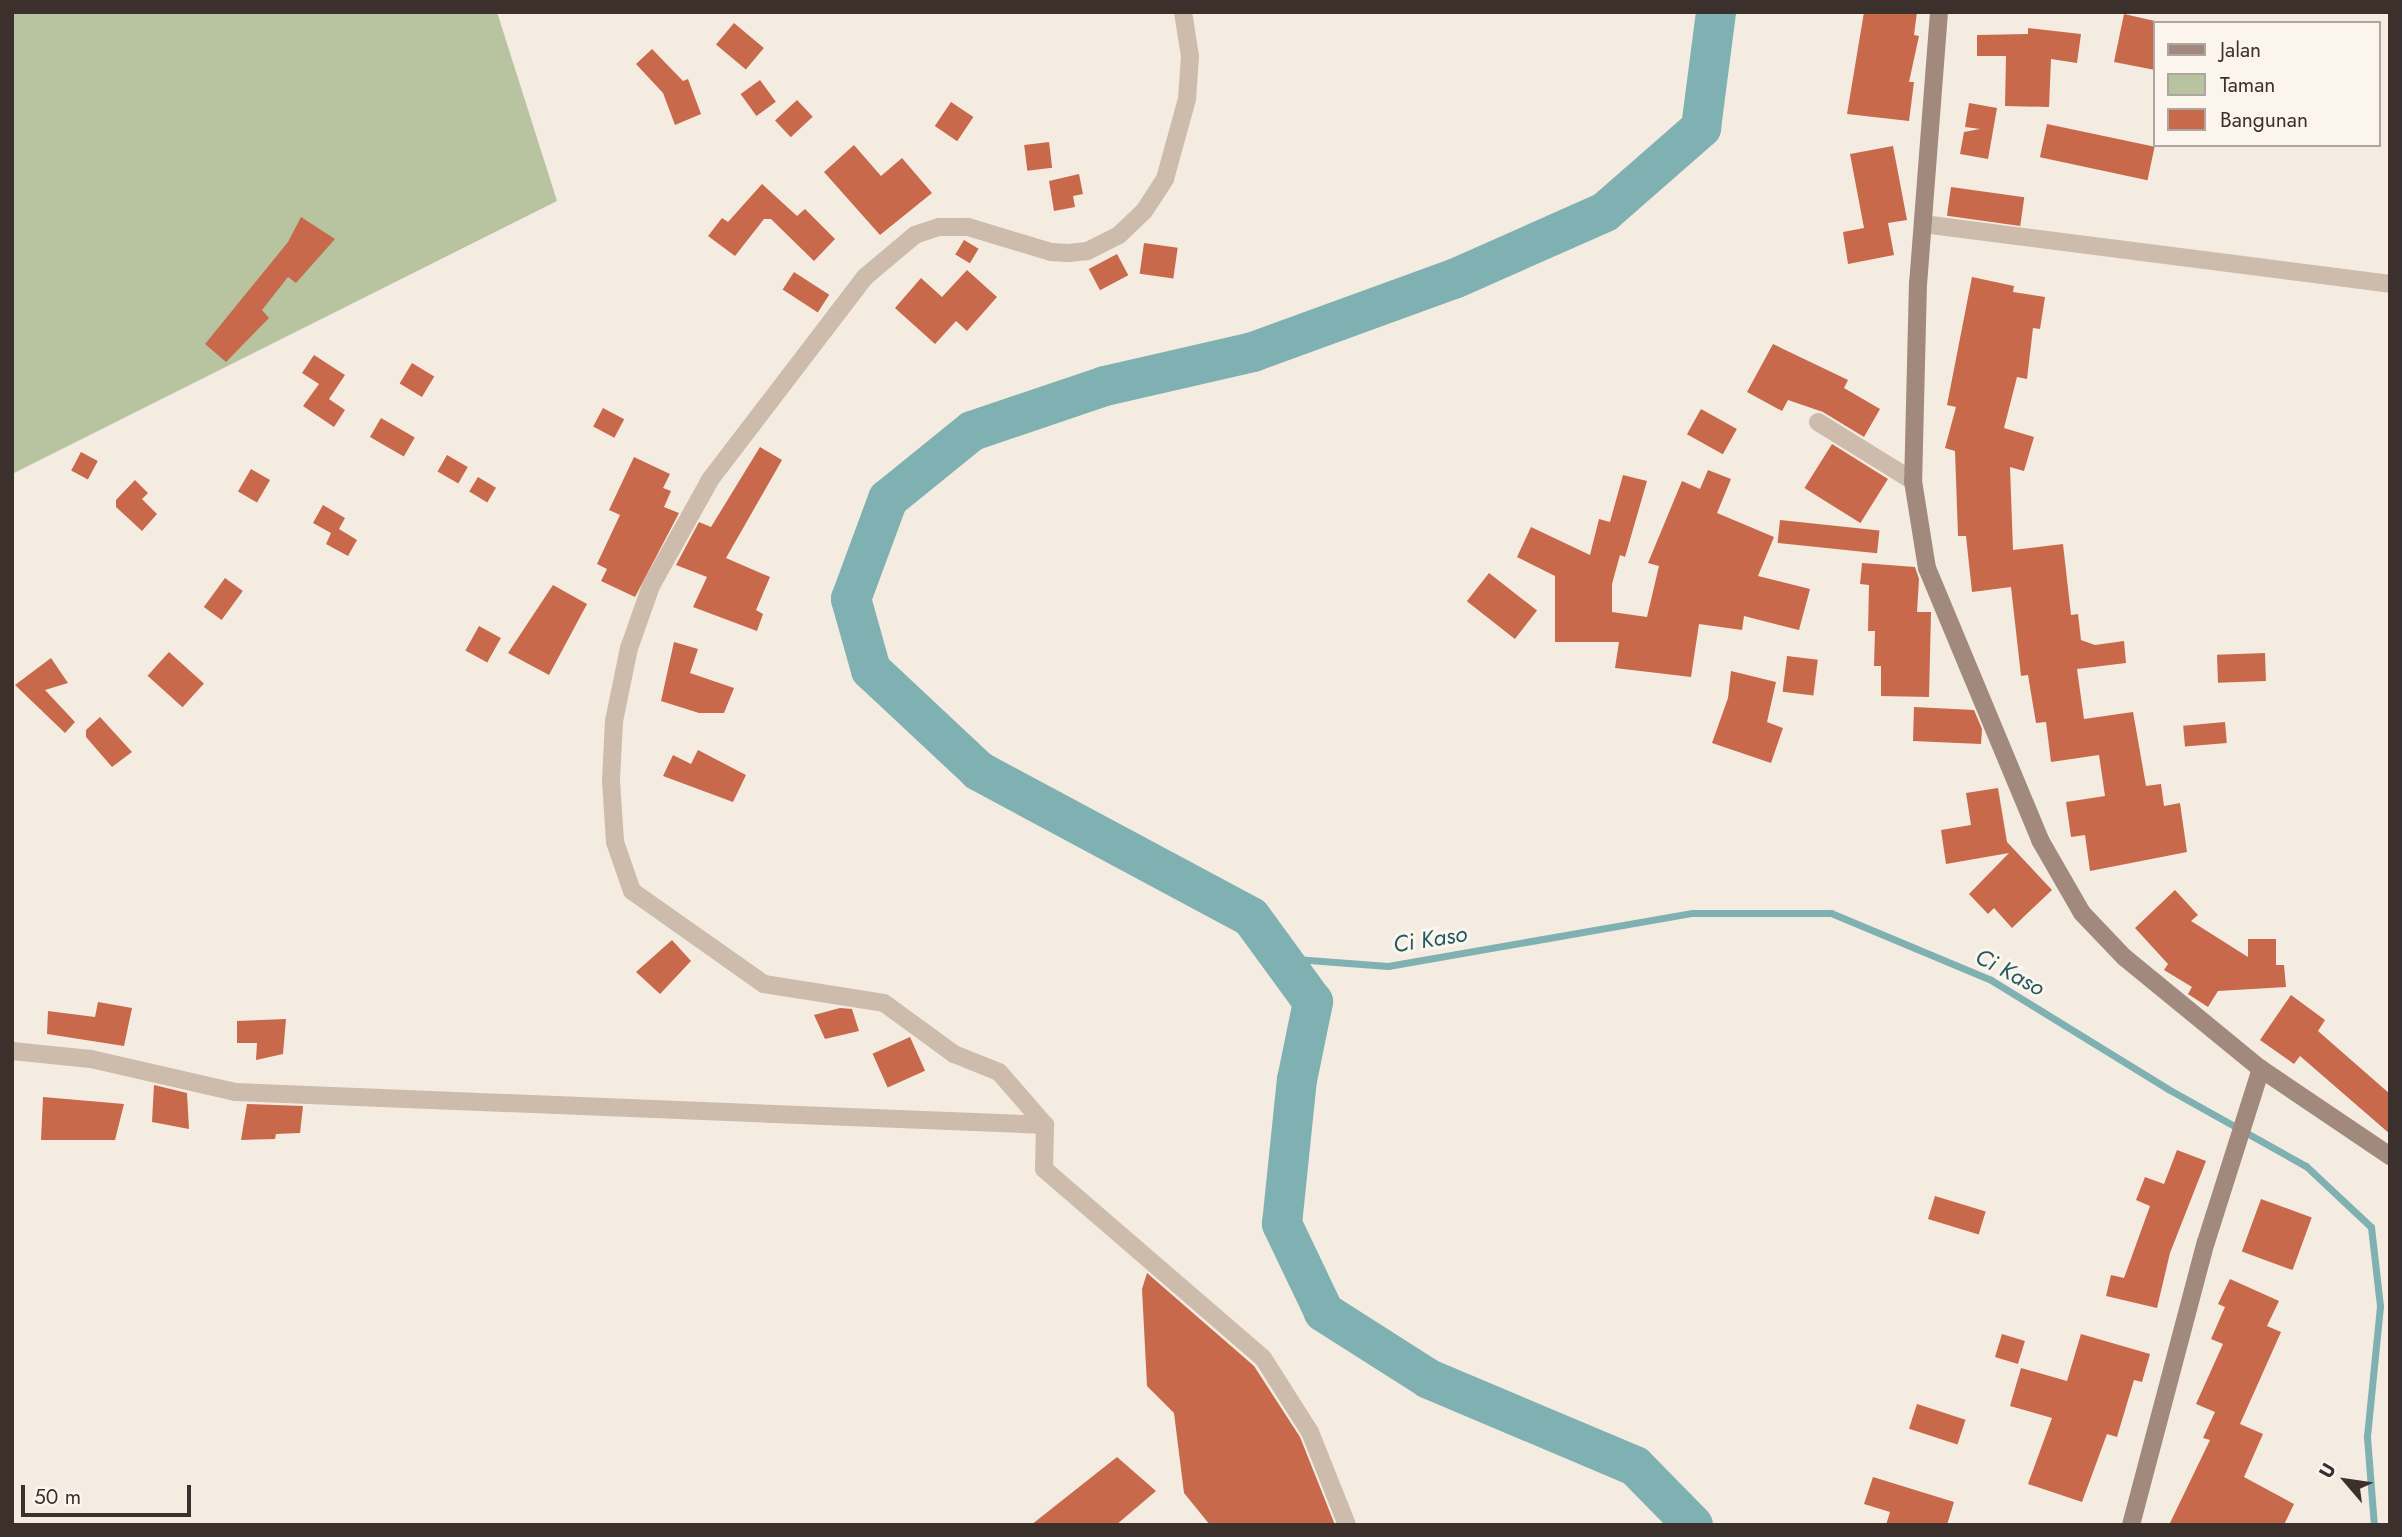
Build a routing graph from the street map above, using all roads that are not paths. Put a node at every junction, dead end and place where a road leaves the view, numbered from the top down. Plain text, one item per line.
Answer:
1 (1183, 12) edge
2 (1939, 12) edge
3 (1923, 224) junction
4 (2390, 284) edge
5 (1818, 422) dead end
6 (1913, 481) junction
7 (12, 1051) edge
8 (2261, 1069) junction
9 (1045, 1125) junction
10 (2390, 1156) edge
11 (1348, 1525) edge
12 (2131, 1525) edge

1 - 9 street
2 - 3 street
3 - 4 street
3 - 6 street
5 - 6 street
6 - 8 street
7 - 9 street
8 - 10 street
8 - 12 street
9 - 11 street

